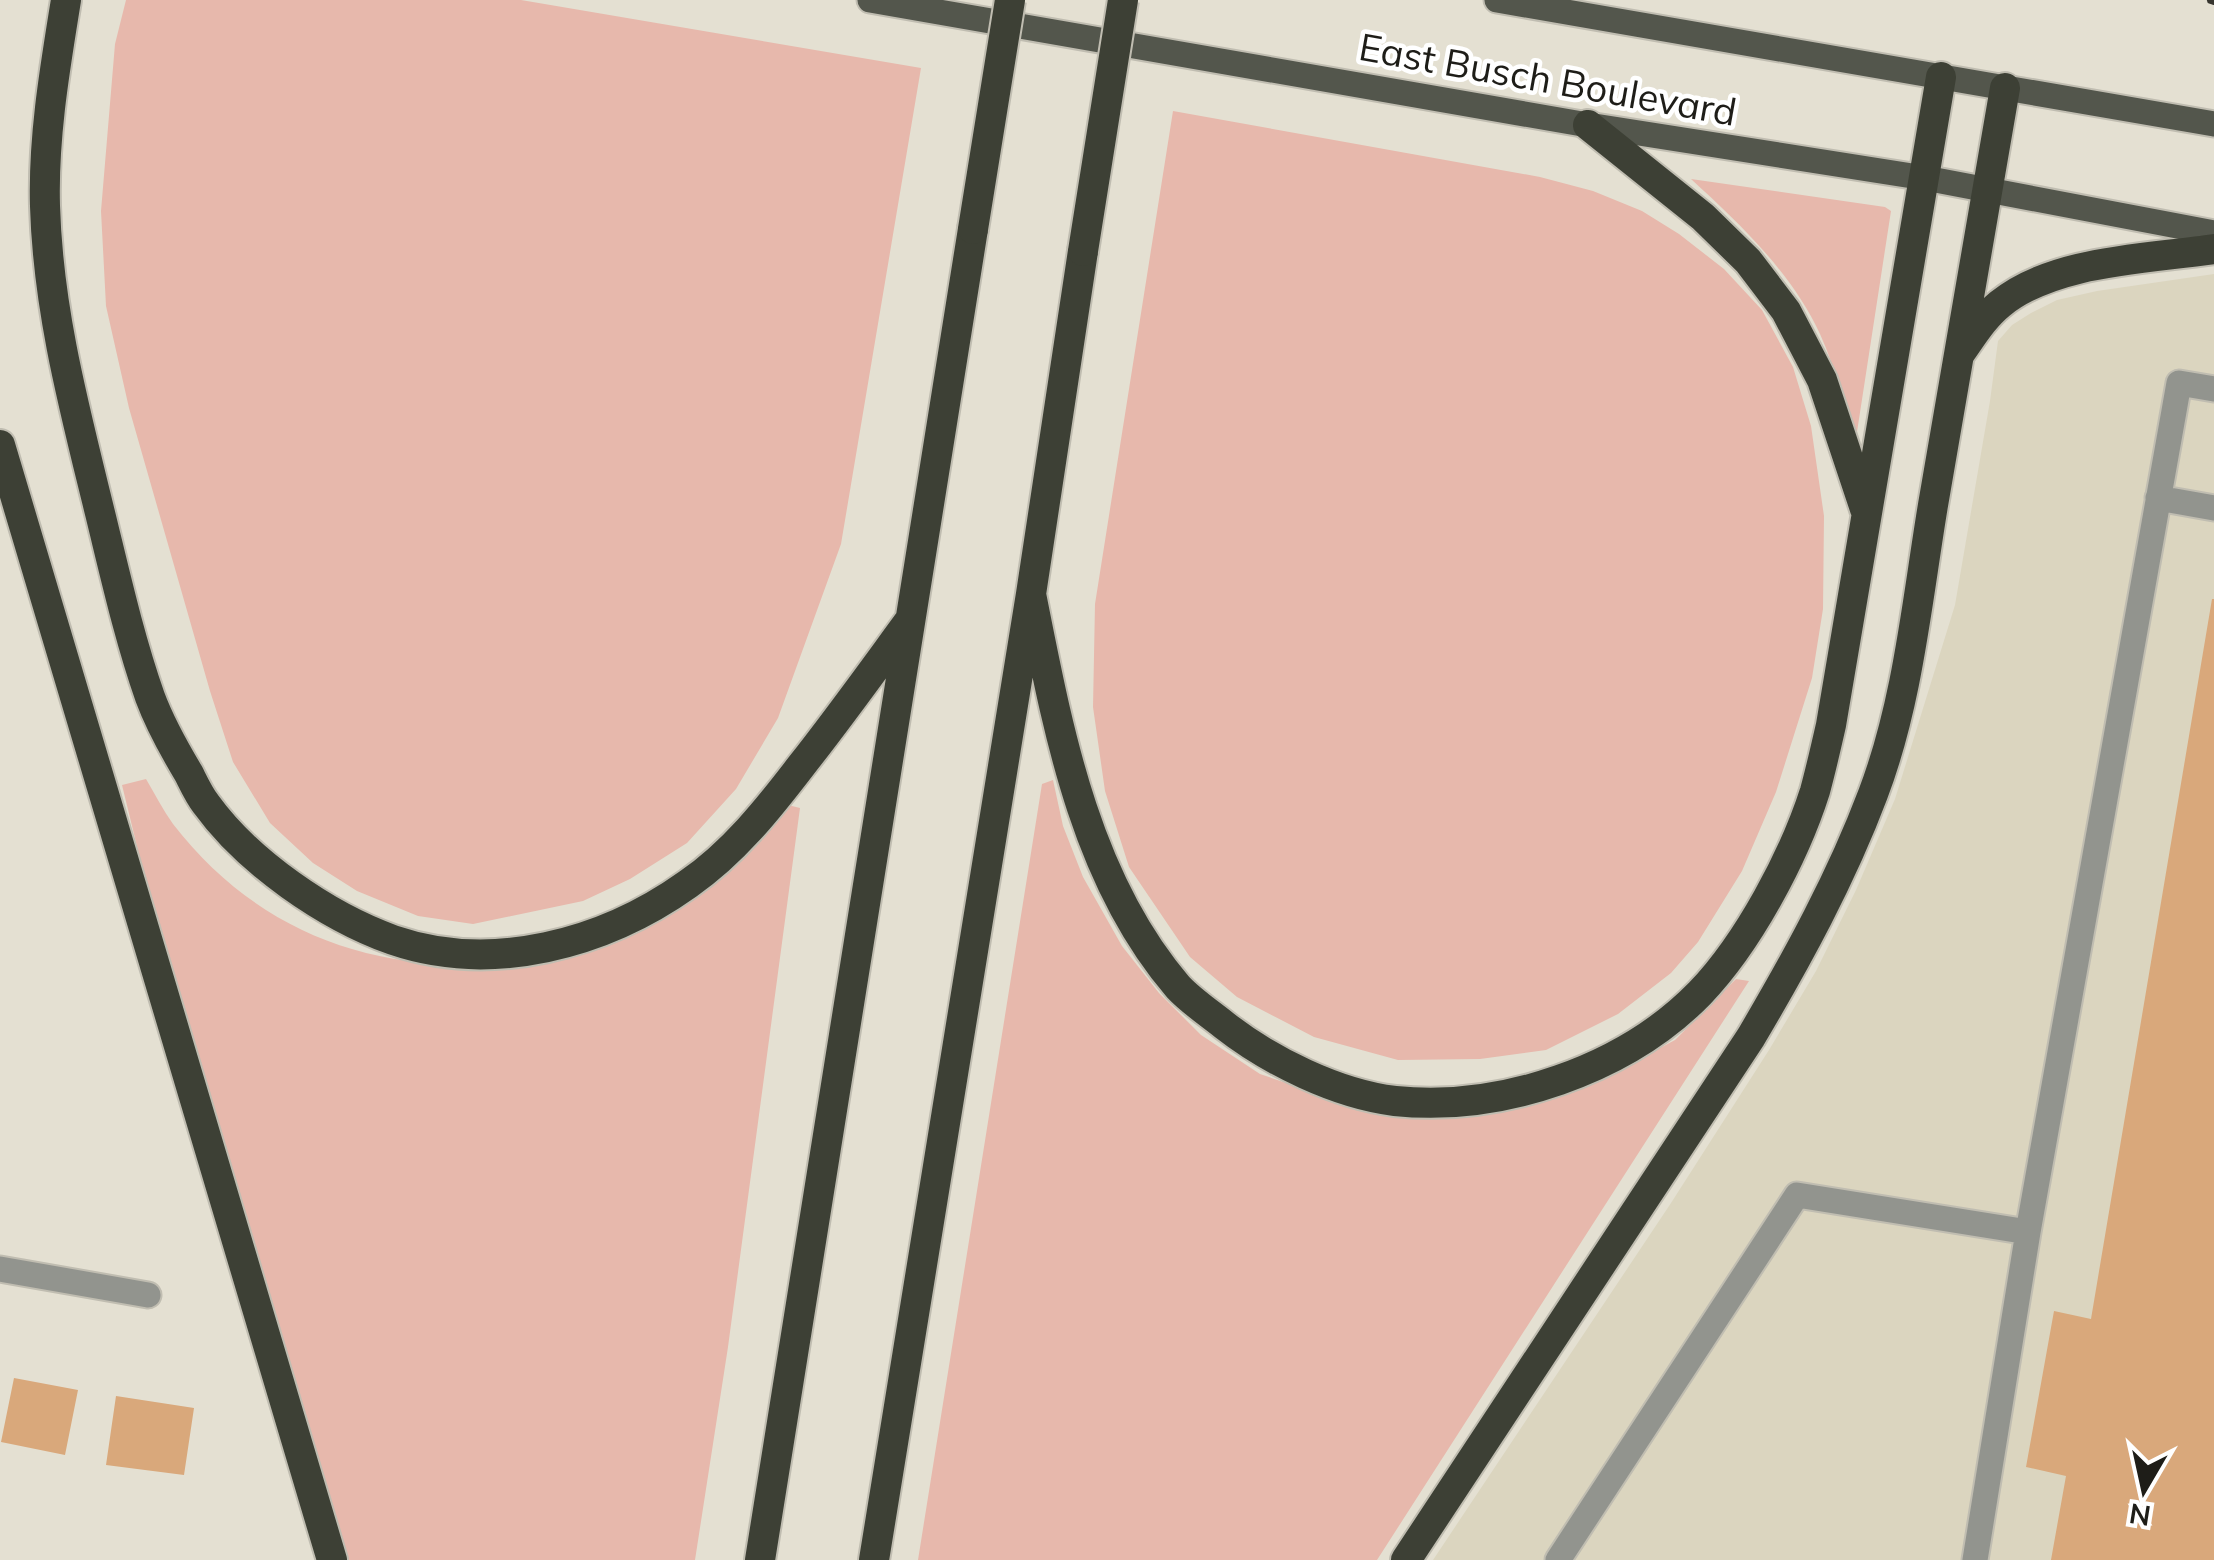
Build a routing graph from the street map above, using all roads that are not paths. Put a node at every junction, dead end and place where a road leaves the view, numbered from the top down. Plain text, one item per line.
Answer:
1 (66, 0) edge
2 (870, 0) edge
3 (1010, 0) edge
4 (1123, 0) edge
5 (1497, 0) edge
6 (1941, 77) junction
7 (2005, 88) junction
8 (2214, 124) edge
9 (1588, 125) junction
10 (1925, 178) junction
11 (1986, 191) junction
12 (2214, 232) edge
13 (2214, 249) edge
14 (1957, 358) junction
15 (2214, 389) edge
16 (0, 445) edge
17 (2158, 498) junction
18 (2214, 508) edge
19 (1866, 512) junction
20 (1031, 594) junction
21 (910, 620) junction
22 (2028, 1232) junction
23 (0, 1269) edge
24 (148, 1295) dead end
25 (332, 1560) edge
26 (760, 1560) edge
27 (874, 1560) edge
28 (1406, 1560) edge
29 (1558, 1560) edge
30 (1976, 1560) edge

1 - 21 highway
2 - 9 main road, East Busch Boulevard
3 - 21 highway, bridge
4 - 20 highway, bridge
5 - 6 main road, East Busch Boulevard
6 - 7 main road, East Busch Boulevard
6 - 10 highway
7 - 8 main road, East Busch Boulevard
7 - 11 highway
9 - 10 main road, East Busch Boulevard
9 - 19 highway
10 - 11 main road, East Busch Boulevard
10 - 19 highway
11 - 12 main road, East Busch Boulevard
11 - 14 highway
13 - 14 highway
14 - 28 highway
15 - 17 street
16 - 25 highway
17 - 18 street
17 - 22 street
19 - 20 highway
20 - 27 highway
21 - 26 highway
22 - 29 street
22 - 30 street
23 - 24 street

